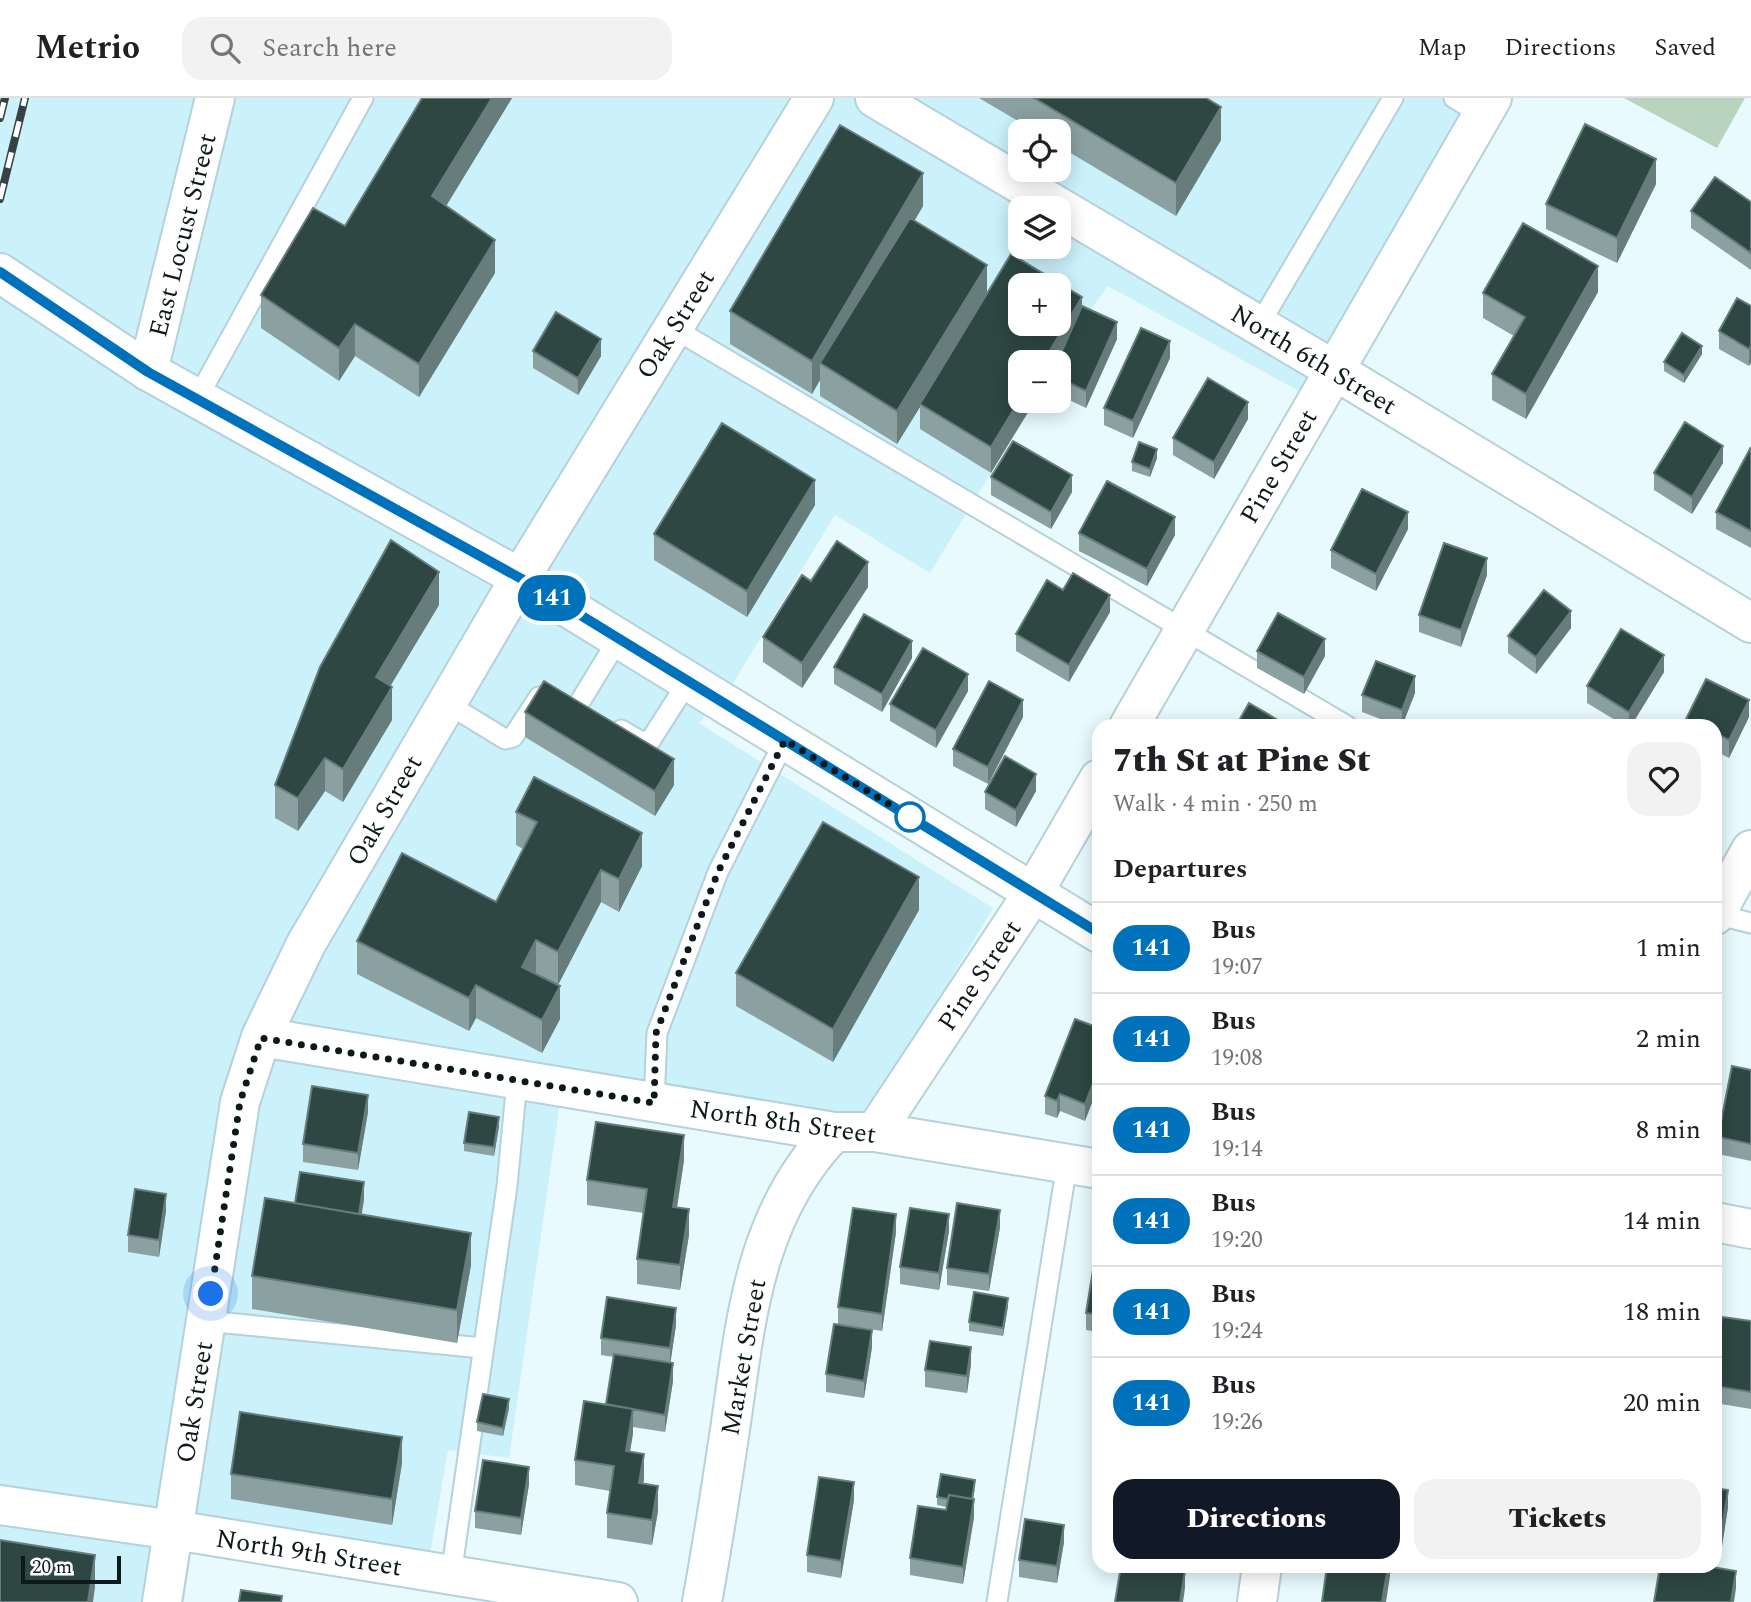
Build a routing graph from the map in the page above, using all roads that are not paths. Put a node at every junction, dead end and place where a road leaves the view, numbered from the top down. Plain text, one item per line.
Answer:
1 (215, 98) edge
2 (363, 98) edge
3 (814, 98) edge
4 (875, 98) edge
5 (1393, 98) edge
6 (1476, 104) edge
7 (0, 272) edge
8 (1259, 325) junction
9 (673, 328) junction
10 (1334, 370) junction
11 (148, 372) junction
12 (197, 399) junction
13 (520, 578) junction
14 (1751, 623) edge
15 (1184, 630) junction
16 (619, 638) junction
17 (689, 680) junction
18 (446, 703) junction
19 (578, 705) junction
20 (1133, 719) edge
21 (1336, 719) edge
22 (785, 740) junction
23 (1092, 791) edge
24 (1751, 850) edge
25 (1034, 893) junction
26 (1722, 902) edge
27 (1722, 917) edge
28 (1751, 923) edge
29 (1092, 929) edge
30 (261, 1038) junction
31 (517, 1080) junction
32 (654, 1103) junction
33 (834, 1132) junction
34 (875, 1132) junction
35 (1083, 1166) edge
36 (1722, 1223) edge
37 (1751, 1229) edge
38 (206, 1321) junction
39 (482, 1348) junction
40 (0, 1505) edge
41 (174, 1530) junction
42 (1261, 1573) edge
43 (452, 1575) junction
44 (162, 1602) edge
45 (618, 1602) edge
46 (702, 1602) edge
47 (997, 1602) edge
48 (1257, 1602) edge

1 - 11 street, East Locust Street
2 - 12 lane
3 - 9 street, Oak Street
4 - 8 street, North 6th Street
5 - 8 lane
6 - 10 street, Pine Street
7 - 11 street
8 - 10 street, North 6th Street
9 - 13 street, Oak Street
9 - 15 lane
10 - 14 street, North 6th Street
10 - 15 street, Pine Street
11 - 12 street
12 - 13 street
13 - 16 street
13 - 18 street, Oak Street
15 - 20 street, Pine Street
15 - 21 lane
16 - 17 street
16 - 19 lane
17 - 19 lane
17 - 22 street
18 - 19 lane
18 - 30 street, Oak Street
22 - 25 street
22 - 32 lane
23 - 25 street, Pine Street
24 - 26 street
25 - 29 street
25 - 34 street, Pine Street
27 - 28 lane
30 - 31 street, North 8th Street
30 - 38 street, Oak Street
31 - 32 street, North 8th Street
31 - 39 lane
32 - 33 street, North 8th Street
33 - 34 street, North 8th Street
33 - 46 street, Market Street
34 - 35 street, North 8th Street
35 - 47 lane
36 - 37 street
38 - 39 lane
38 - 41 street, Oak Street
39 - 43 lane
40 - 41 street, North 9th Street
41 - 43 street, North 9th Street
41 - 44 street, Oak Street
42 - 48 street
43 - 45 street, North 9th Street

